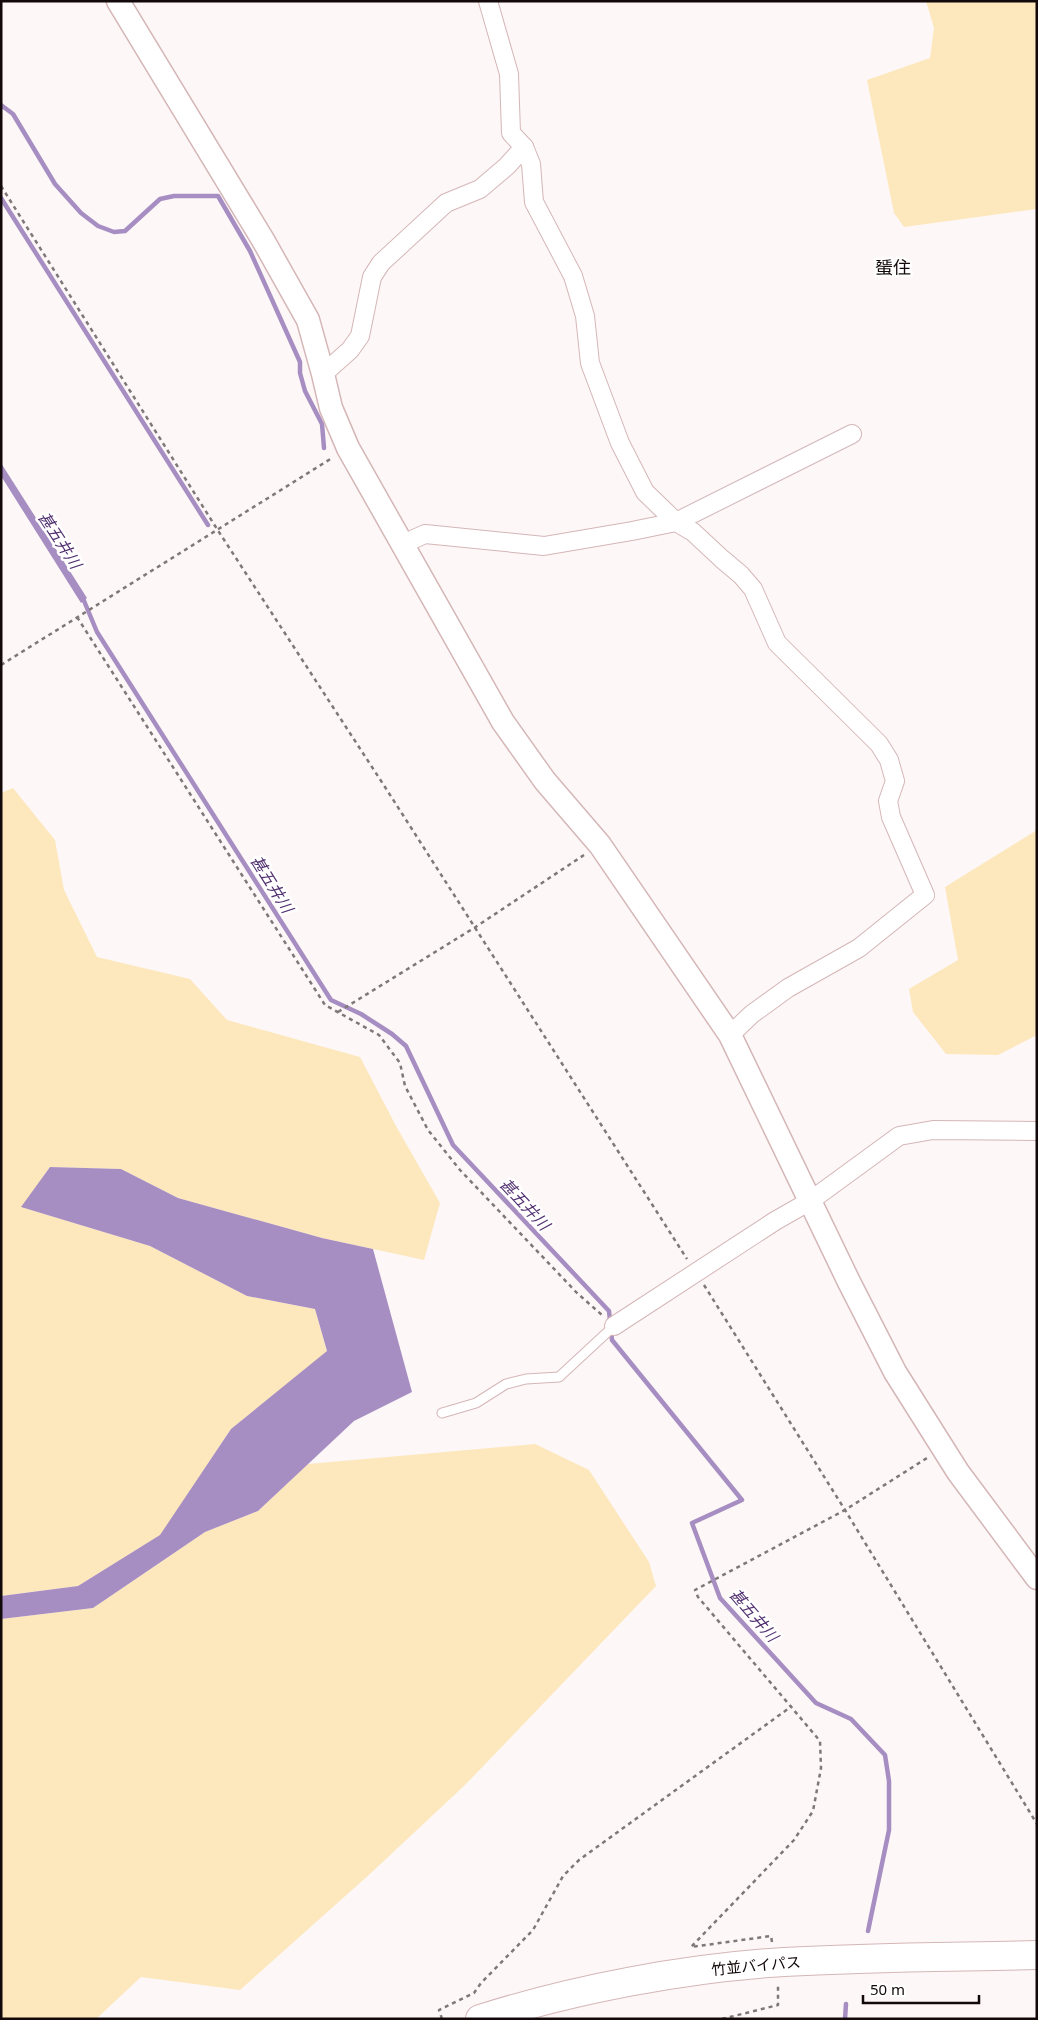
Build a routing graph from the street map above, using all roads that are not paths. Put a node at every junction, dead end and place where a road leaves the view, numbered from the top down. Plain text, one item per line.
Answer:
1 (118, 1) edge
2 (488, 1) edge
3 (524, 147) junction
4 (323, 374) junction
5 (852, 434) dead end
6 (676, 522) junction
7 (403, 544) junction
8 (730, 1035) junction
9 (1037, 1131) edge
10 (810, 1201) junction
11 (614, 1326) joint
12 (442, 1413) dead end
13 (1037, 1578) edge
14 (1037, 1955) edge
15 (777, 1971) junction
16 (1037, 1974) edge
17 (480, 2019) edge
18 (541, 2019) edge

1 - 4 street
2 - 3 street
3 - 4 street
3 - 6 street
4 - 7 street
5 - 6 street
6 - 7 street
6 - 8 street
7 - 8 street
8 - 10 street
9 - 10 street
10 - 11 street
10 - 13 street
11 - 12 lane
14 - 15 highway, 竹並バイパス
15 - 16 highway, 竹並バイパス
15 - 17 highway, 竹並バイパス
15 - 18 highway, 竹並バイパス

